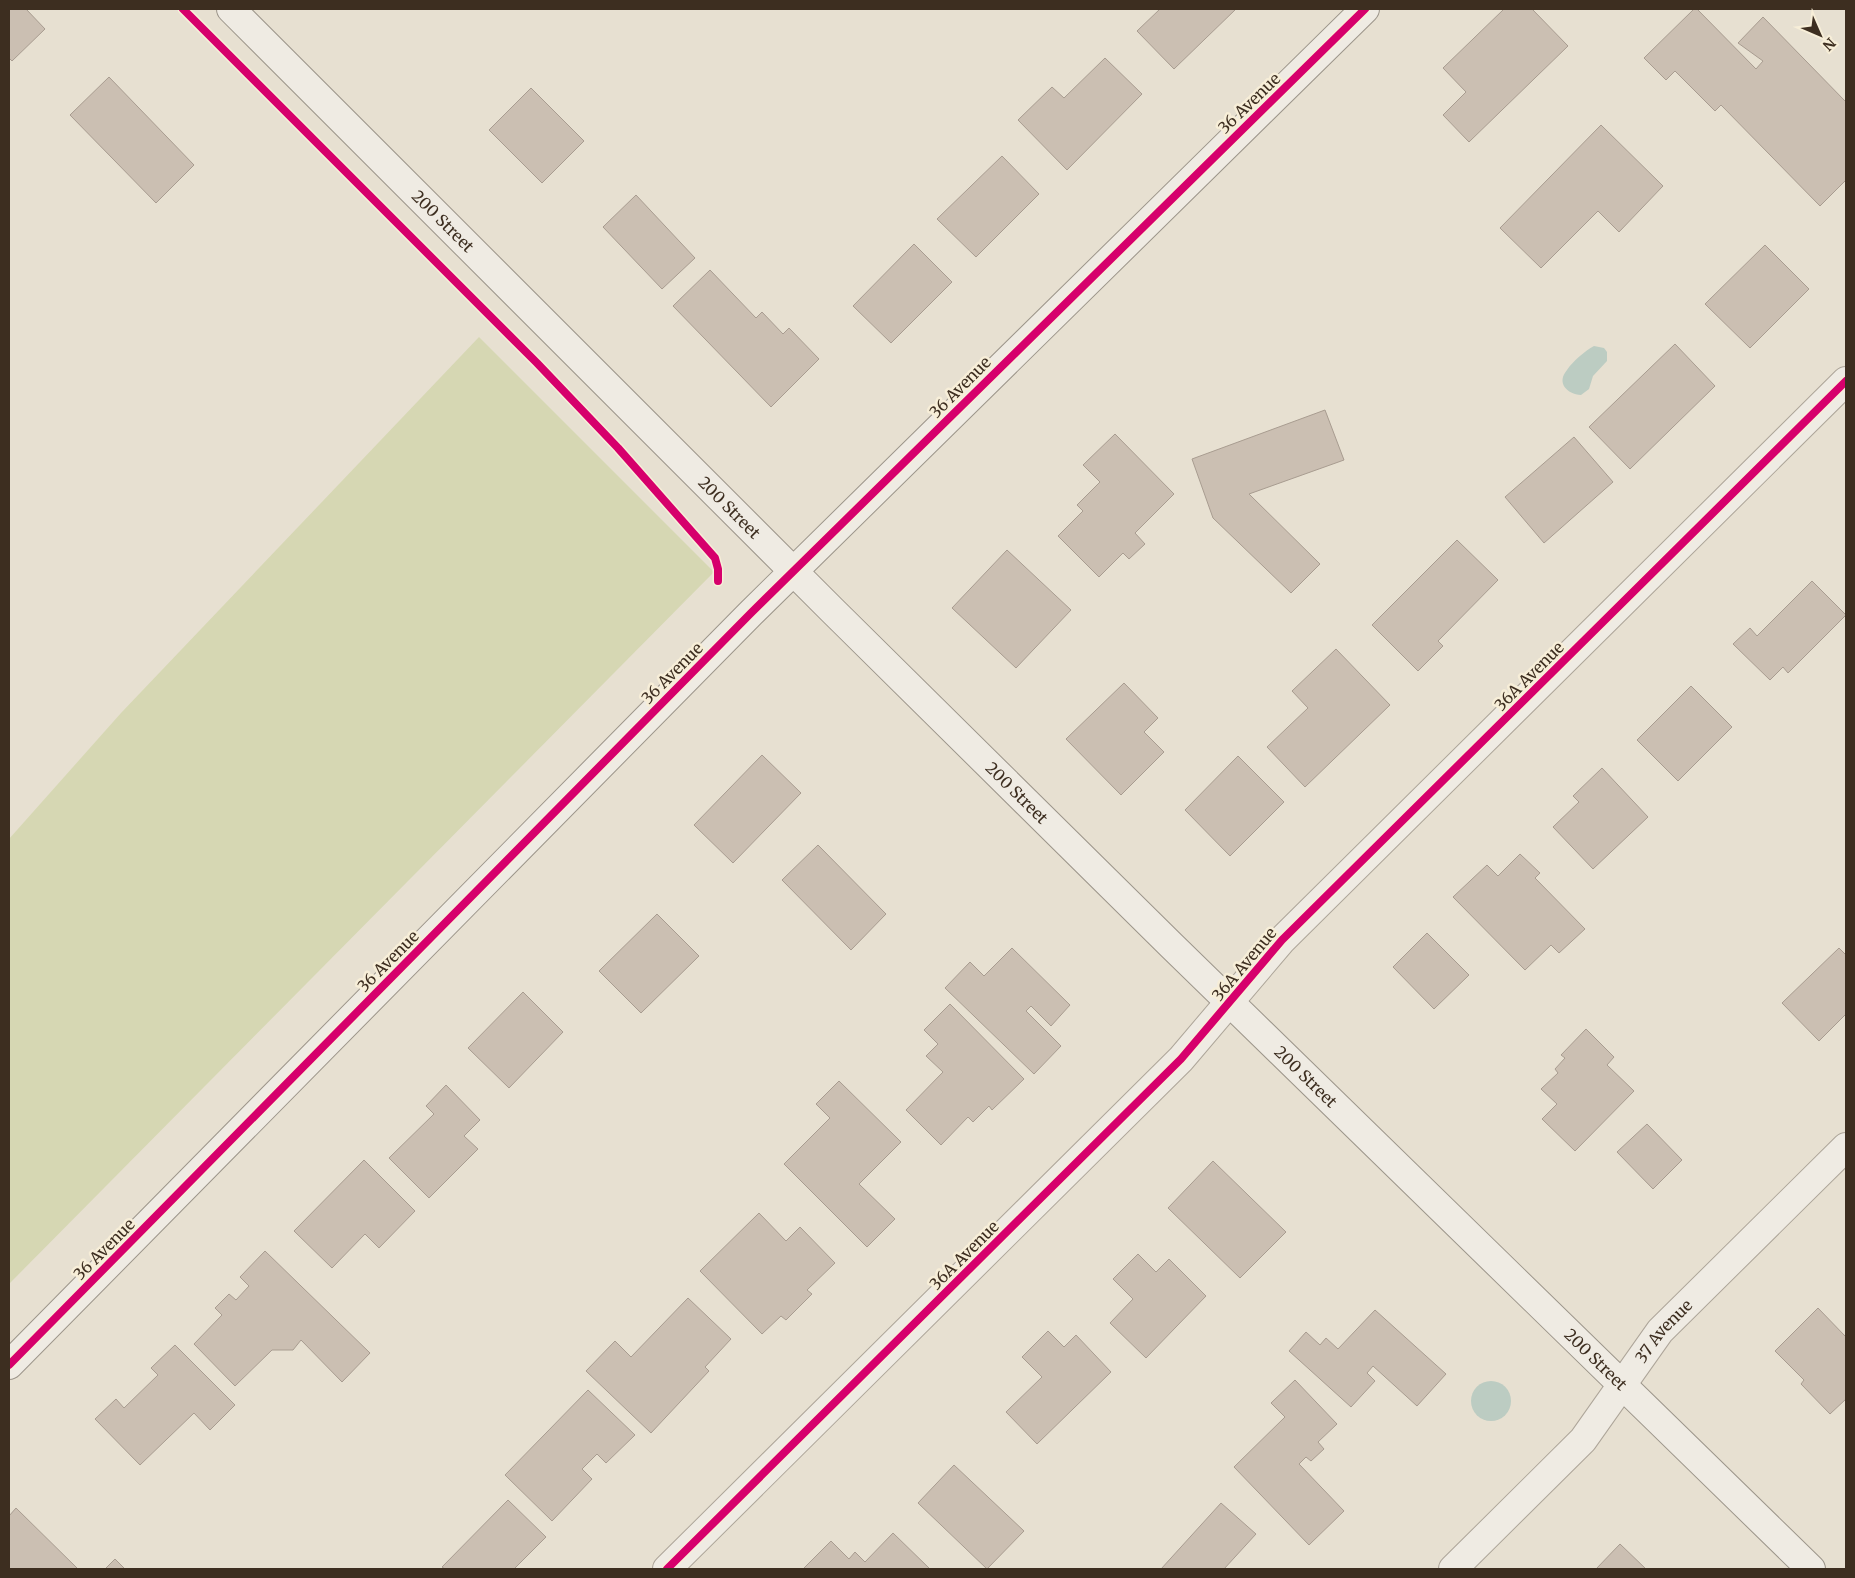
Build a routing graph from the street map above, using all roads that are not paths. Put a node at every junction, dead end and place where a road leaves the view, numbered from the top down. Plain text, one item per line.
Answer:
1 (232, 9) edge
2 (1365, 9) edge
3 (1846, 381) edge
4 (793, 571) junction
5 (1230, 1003) junction
6 (1846, 1146) edge
7 (9, 1365) edge
8 (1622, 1383) junction
9 (667, 1569) edge
10 (1453, 1569) edge
11 (1811, 1569) edge

1 - 4 main road, 200 Street
2 - 4 main road, 36 Avenue
3 - 5 main road, 36A Avenue
4 - 5 main road, 200 Street
4 - 7 main road, 36 Avenue
5 - 8 main road, 200 Street
5 - 9 main road, 36A Avenue
6 - 8 main road, 37 Avenue
8 - 10 main road, 37 Avenue
8 - 11 main road, 200 Street

